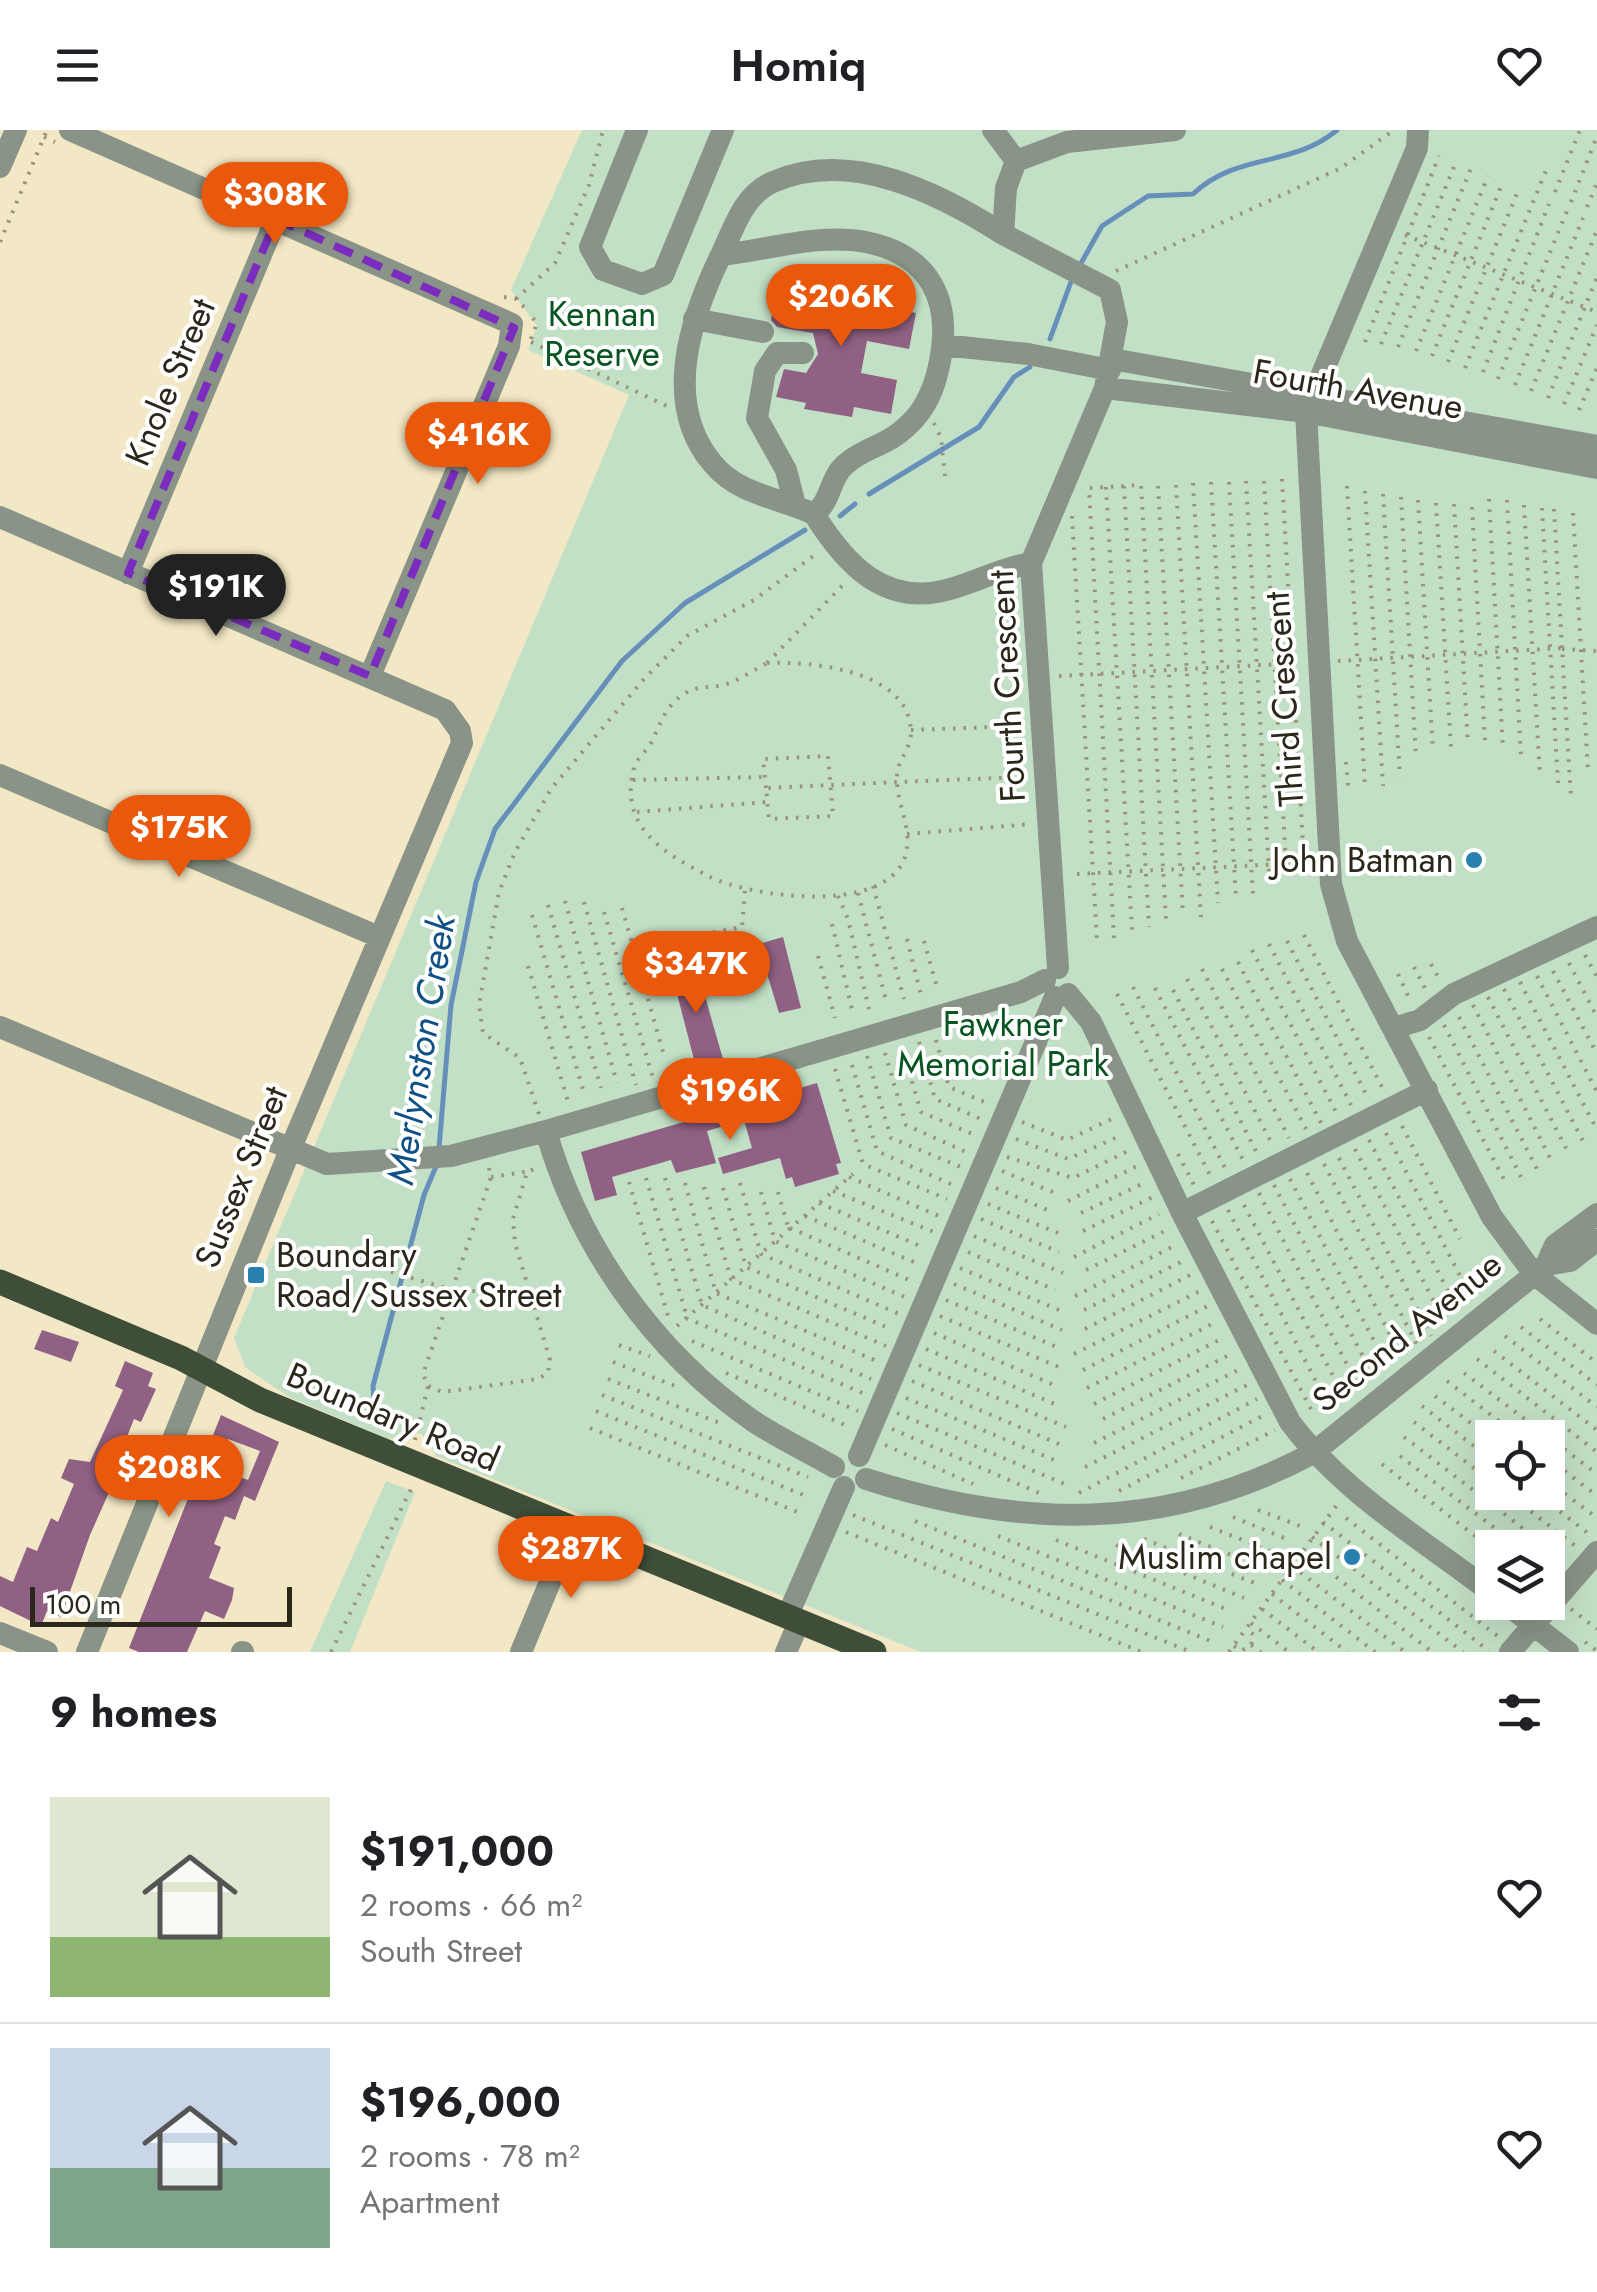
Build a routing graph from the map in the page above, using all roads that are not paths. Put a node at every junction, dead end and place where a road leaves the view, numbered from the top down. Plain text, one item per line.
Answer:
1 (16, 130) edge
2 (70, 130) edge
3 (638, 130) edge
4 (723, 130) edge
5 (993, 130) edge
6 (1175, 130) edge
7 (1418, 130) edge
8 (1016, 161) junction
9 (0, 167) edge
10 (276, 219) junction
11 (1003, 234) junction
12 (721, 255) junction
13 (694, 319) junction
14 (763, 332) dead end
15 (944, 344) junction
16 (803, 353) dead end
17 (1109, 372) junction
18 (1309, 403) junction
19 (1597, 446) edge
20 (1597, 456) edge
21 (1597, 469) edge
22 (805, 509) junction
23 (0, 516) edge
24 (1031, 563) junction
25 (128, 572) junction
26 (370, 676) junction
27 (0, 775) edge
28 (379, 936) junction
29 (1506, 973) edge
30 (1057, 985) junction
31 (0, 1026) edge
32 (1394, 1028) junction
33 (1427, 1090) junction
34 (546, 1131) junction
35 (290, 1150) junction
36 (1597, 1214) edge
37 (1597, 1240) edge
38 (1209, 1264) junction
39 (1540, 1270) junction
40 (929, 1276) junction
41 (0, 1282) edge
42 (1597, 1324) edge
43 (202, 1369) junction
44 (1313, 1453) junction
45 (839, 1477) junction
46 (866, 1479) junction
47 (572, 1529) junction
48 (1592, 1556) edge
49 (1475, 1581) edge
50 (793, 1619) junction
51 (1527, 1620) edge
52 (1532, 1624) junction
53 (0, 1633) edge
54 (1504, 1650) edge
55 (47, 1652) edge
56 (87, 1652) edge
57 (521, 1652) edge
58 (786, 1652) edge
59 (874, 1652) edge
60 (1568, 1652) edge

1 - 9 street
2 - 10 street
3 - 4 street
5 - 8 street
6 - 8 street
7 - 18 street, Third Crescent
8 - 11 street
10 - 25 street, Knole Street
10 - 26 street
11 - 12 street
11 - 17 street, Fourth Crescent
12 - 13 street
12 - 15 street
13 - 14 street
13 - 22 street
15 - 17 street, Fourth Avenue
15 - 22 street
16 - 22 street
17 - 18 street, Fourth Avenue
17 - 24 street, Fourth Crescent
18 - 19 street, Fourth Avenue
18 - 21 street, Fourth Avenue
18 - 32 street, Third Crescent
20 - 21 street
22 - 24 street
23 - 25 street
24 - 30 street, Fourth Crescent
25 - 26 street
26 - 28 street, Sussex Street
27 - 28 street
28 - 35 street, Sussex Street
29 - 32 street
30 - 34 street
30 - 38 street
30 - 40 street
31 - 35 street
32 - 33 street, Third Crescent
33 - 38 street
33 - 39 street, Third Crescent
34 - 35 street
34 - 45 street
35 - 43 street, Sussex Street
36 - 39 street, Second Avenue
37 - 39 street, Second Avenue
38 - 44 street
39 - 42 street, Third Crescent
39 - 44 street, Second Avenue
40 - 45 street
40 - 46 street
41 - 43 main road, Boundary Road
43 - 47 main road, Boundary Road
43 - 56 street, Sussex Street
44 - 46 street, Second Avenue
44 - 49 street
45 - 46 street
45 - 50 street
47 - 50 main road, Boundary Road
47 - 57 street
48 - 52 street
50 - 58 street
50 - 59 main road, Boundary Road
51 - 52 street
52 - 54 street
52 - 60 street
53 - 55 street

